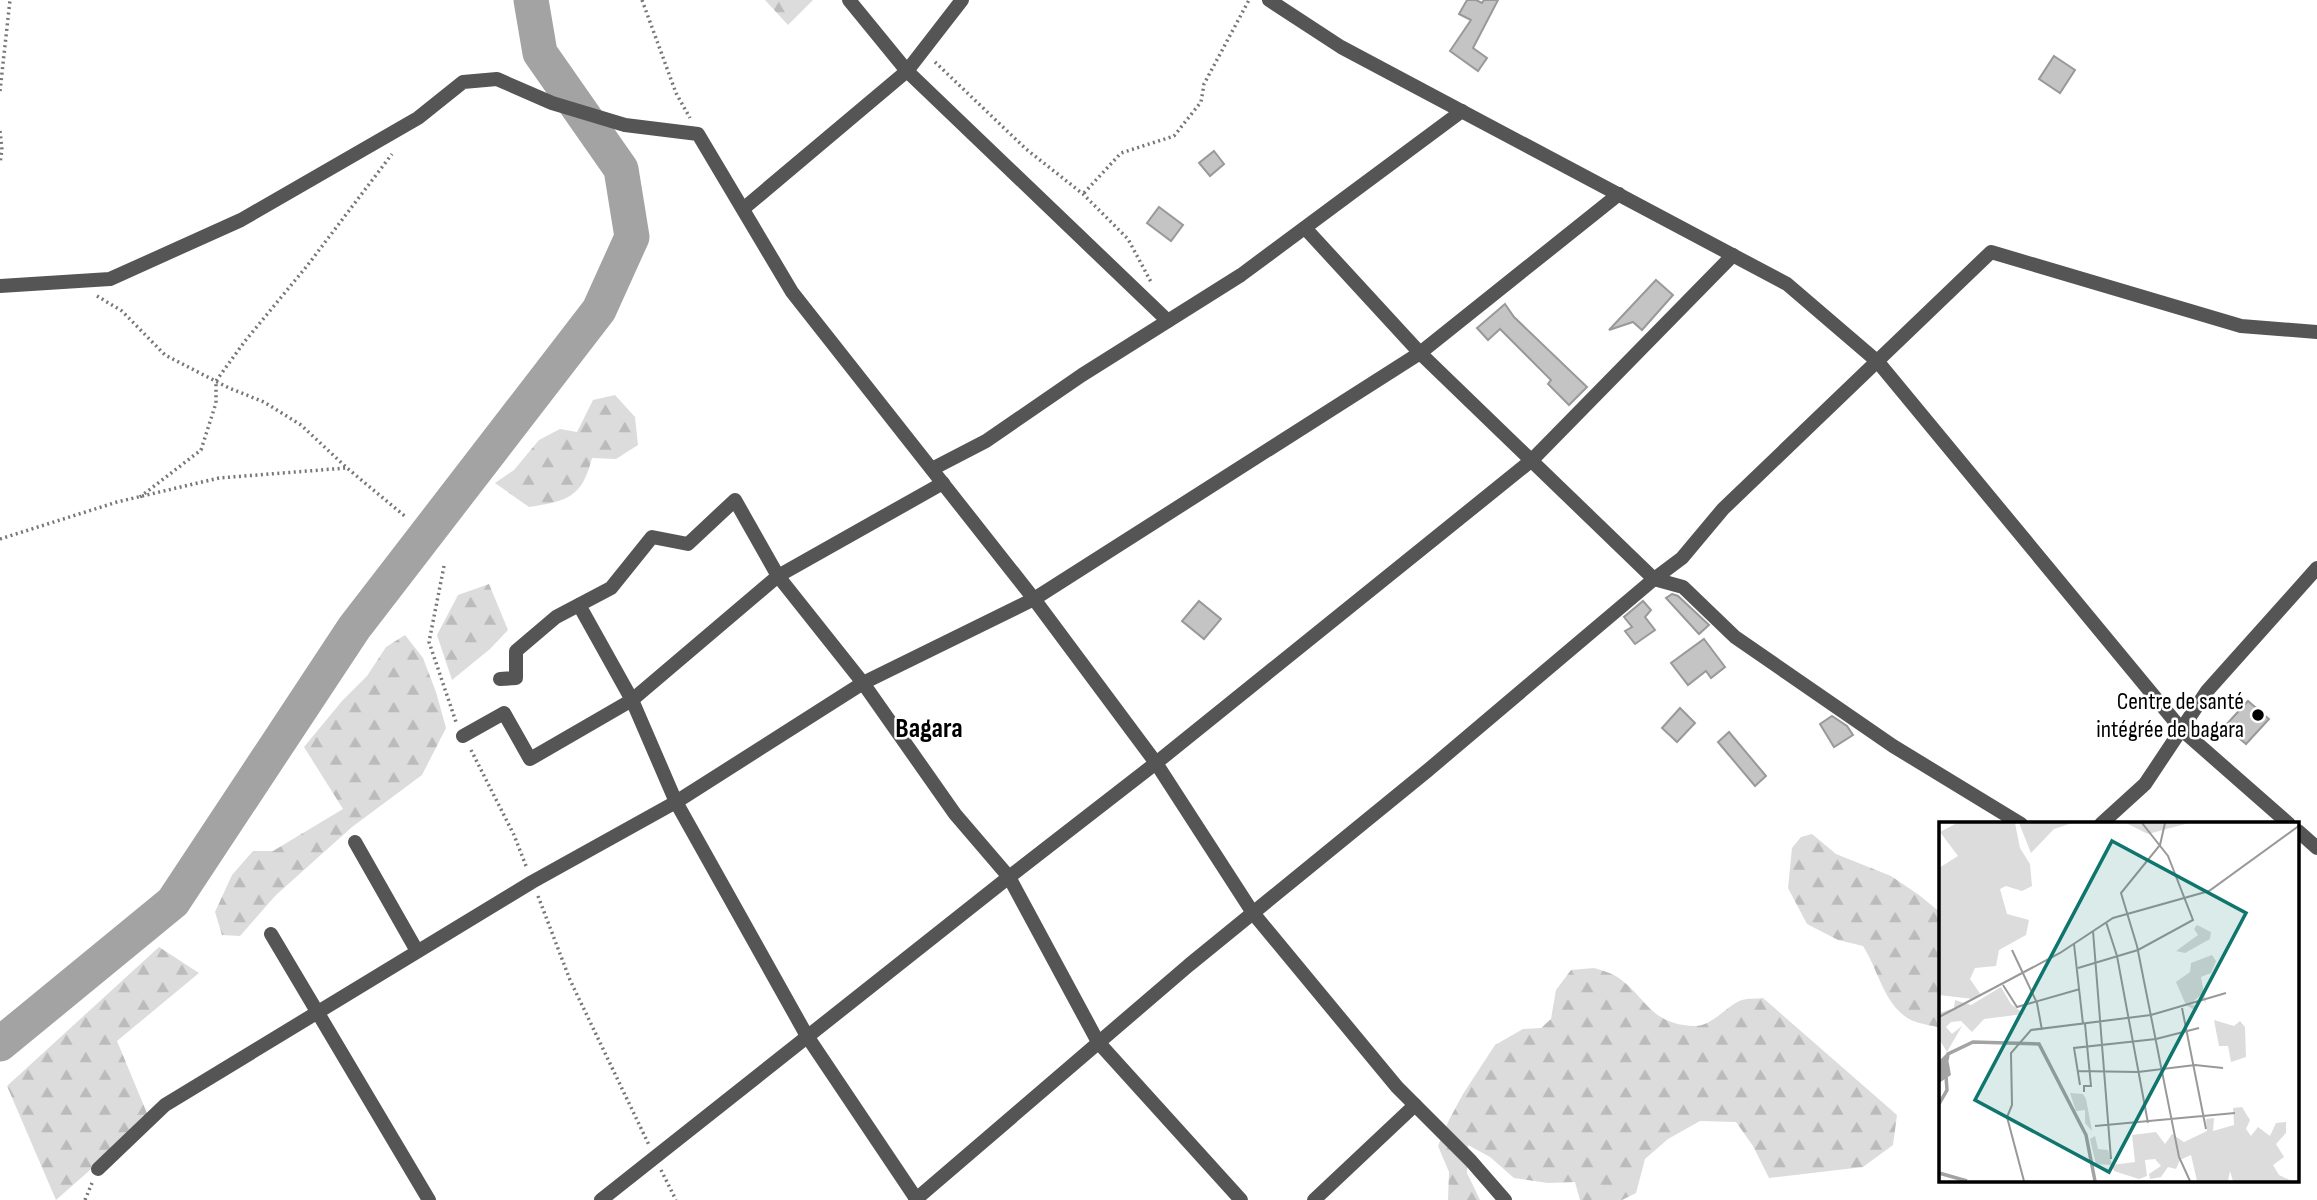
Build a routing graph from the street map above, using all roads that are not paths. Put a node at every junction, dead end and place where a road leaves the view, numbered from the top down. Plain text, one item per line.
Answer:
1 (849, 0) edge
2 (962, 0) edge
3 (1269, 0) edge
4 (907, 71) junction
5 (1462, 111) junction
6 (1619, 194) junction
7 (743, 209) junction
8 (1305, 228) junction
9 (1734, 255) junction
10 (0, 286) edge
11 (1168, 321) junction
12 (2317, 332) edge
13 (1420, 354) junction
14 (1878, 362) junction
15 (1532, 460) junction
16 (932, 469) junction
17 (943, 483) junction
18 (2317, 568) edge
19 (778, 576) junction
20 (1654, 579) junction
21 (1034, 599) junction
22 (579, 605) junction
23 (500, 679) dead end
24 (863, 683) junction
25 (632, 700) junction
26 (2182, 730) junction
27 (463, 736) dead end
28 (1156, 763) junction
29 (676, 802) junction
30 (2018, 822) edge
31 (2103, 822) edge
32 (2287, 822) edge
33 (2300, 833) edge
34 (355, 842) dead end
35 (2317, 848) edge
36 (1009, 877) junction
37 (1253, 913) junction
38 (271, 934) dead end
39 (417, 951) junction
40 (318, 1012) junction
41 (807, 1036) junction
42 (1098, 1042) junction
43 (1415, 1105) junction
44 (98, 1168) dead end
45 (429, 1200) edge
46 (601, 1200) edge
47 (916, 1200) edge
48 (1241, 1200) edge
49 (1314, 1200) edge
50 (1505, 1200) edge

1 - 4 street
2 - 4 street
3 - 5 street
4 - 7 street
4 - 11 street
5 - 6 street
5 - 8 street
6 - 9 street
6 - 13 street
7 - 10 street
7 - 16 street
8 - 11 street
8 - 13 street
9 - 14 street
9 - 15 street
11 - 16 street
12 - 14 street
13 - 15 street
13 - 21 street
14 - 20 street
14 - 26 street
15 - 20 street
15 - 28 street
16 - 17 street
17 - 19 street
17 - 21 street
18 - 26 street
19 - 22 street
19 - 24 street
19 - 25 street
20 - 30 street
20 - 37 street
21 - 24 street
21 - 28 street
22 - 23 street
22 - 25 street
24 - 29 street
24 - 36 street
25 - 27 street
25 - 29 street
26 - 31 street
26 - 32 street
28 - 36 street
28 - 37 street
29 - 39 street
29 - 41 street
33 - 35 street
34 - 39 street
36 - 41 street
36 - 42 street
37 - 42 street
37 - 43 street
38 - 40 street
39 - 40 street
40 - 44 street
40 - 45 street
41 - 46 street
41 - 47 street
42 - 47 street
42 - 48 street
43 - 49 street
43 - 50 street

